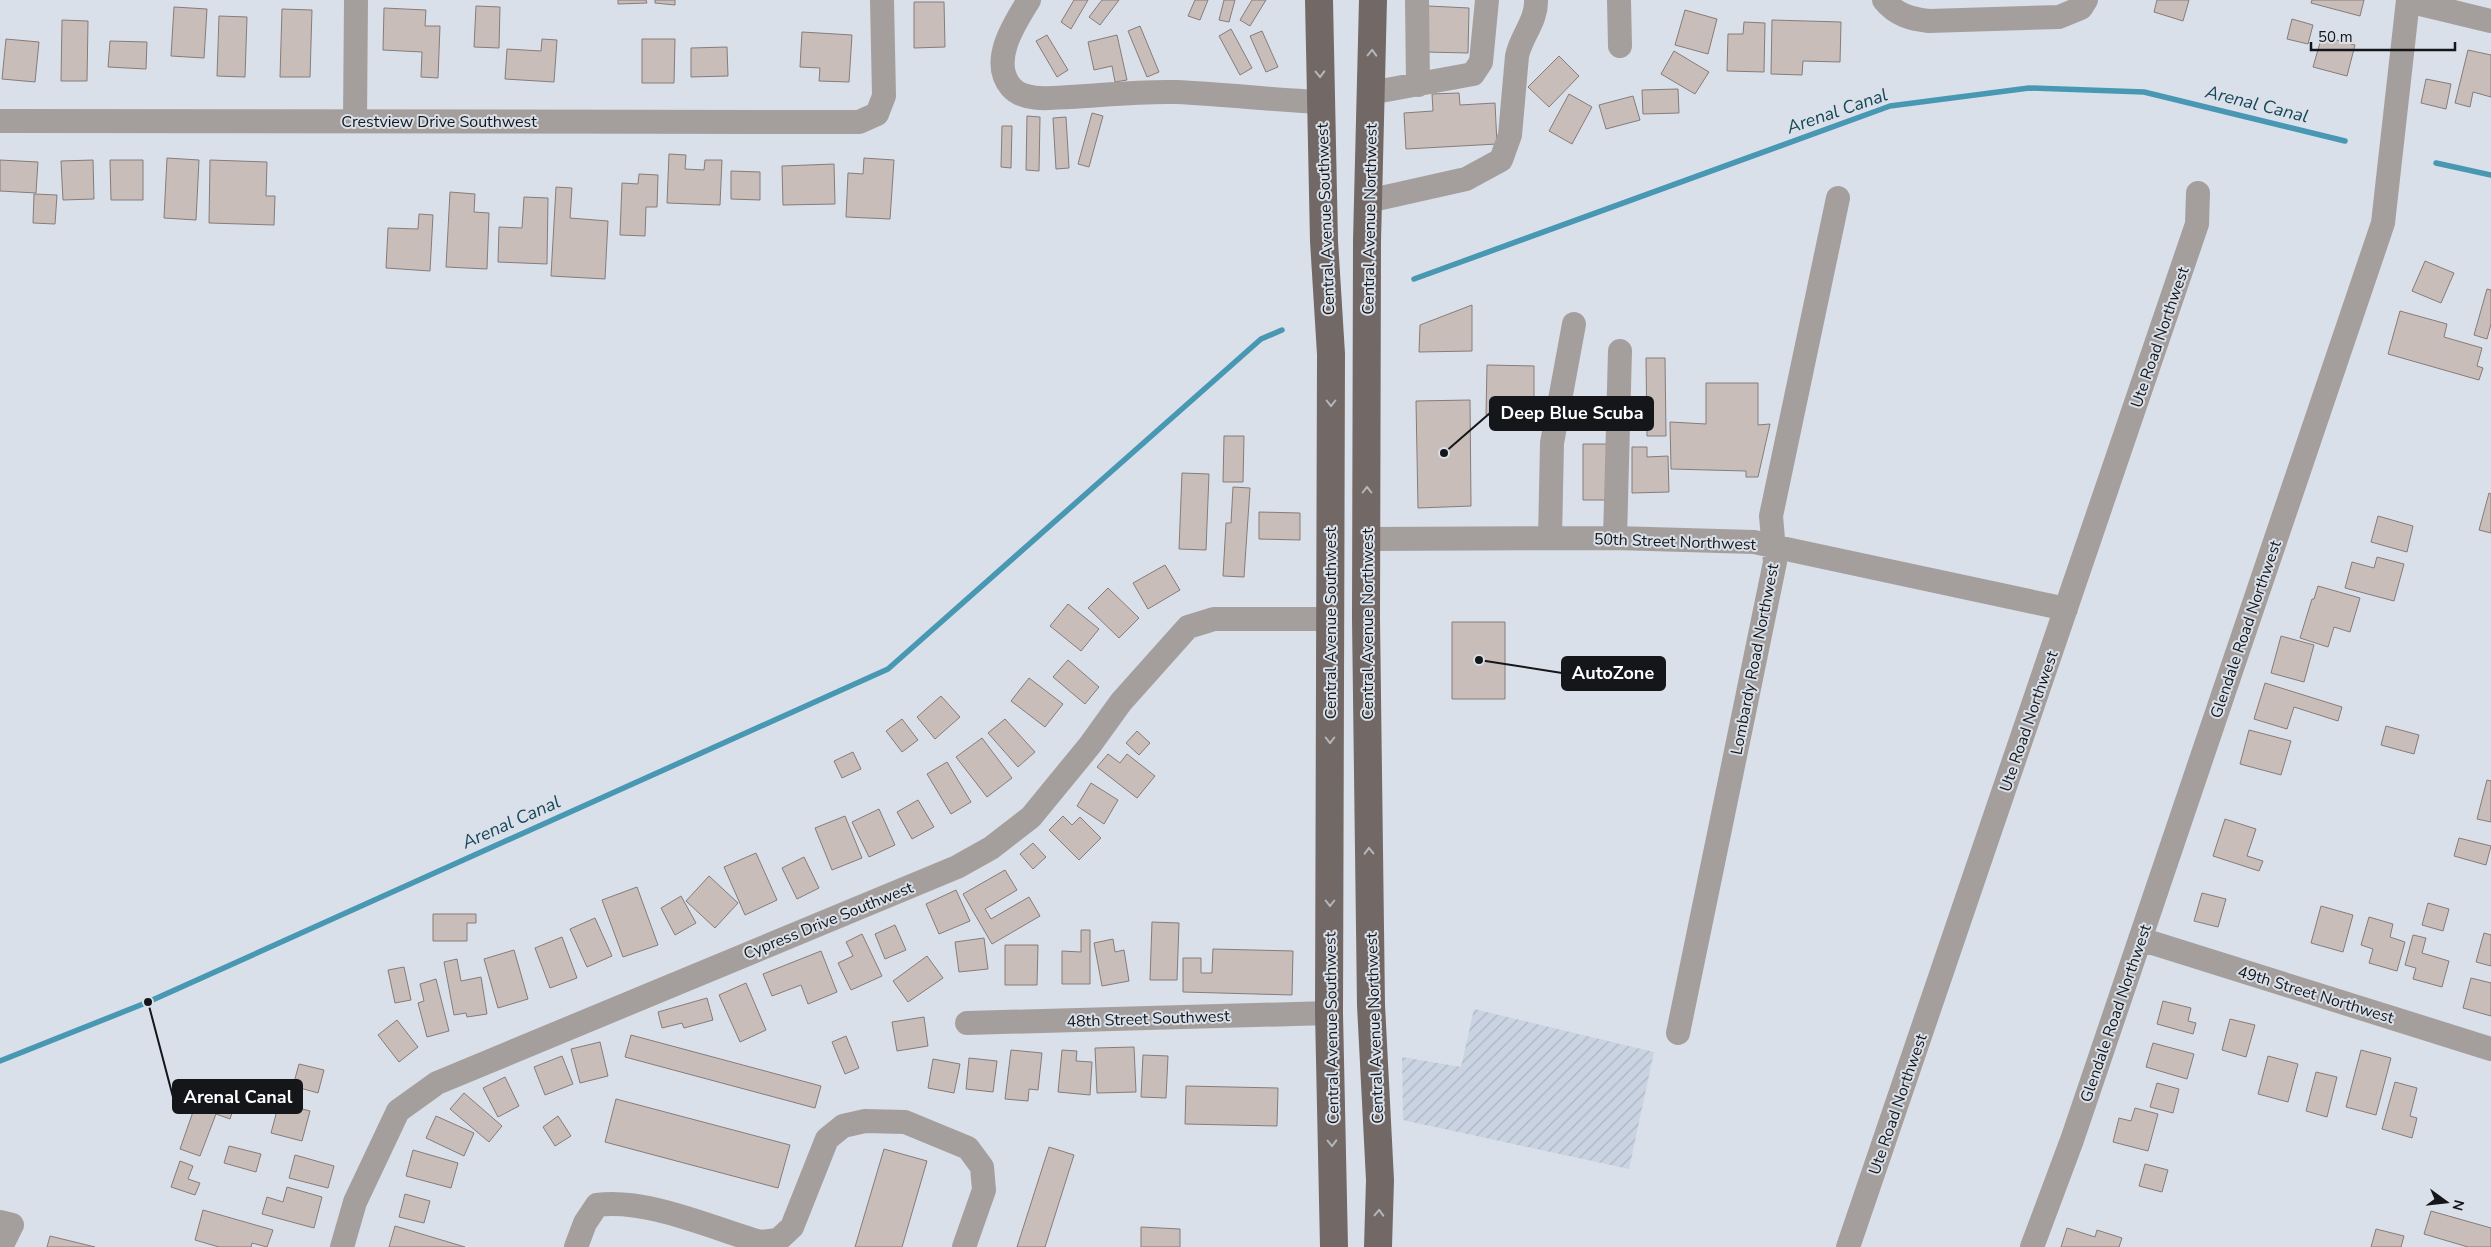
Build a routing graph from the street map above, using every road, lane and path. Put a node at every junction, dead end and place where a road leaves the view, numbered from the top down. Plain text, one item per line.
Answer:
1 (356, 0) edge
2 (882, 0) edge
3 (1030, 0) edge
4 (1319, 0) edge
5 (1374, 0) edge
6 (1417, 0) edge
7 (1487, 0) edge
8 (1536, 0) edge
9 (1619, 0) edge
10 (1884, 0) edge
11 (2408, 0) edge
12 (2083, 4) edge
13 (2491, 21) edge
14 (1620, 46) dead end
15 (1418, 85) junction
16 (1370, 93) junction
17 (1320, 102) junction
18 (355, 120) junction
19 (0, 121) edge
20 (2198, 193) dead end
21 (1838, 198) dead end
22 (1368, 201) junction
23 (1574, 324) dead end
24 (1620, 351) dead end
25 (1550, 538) junction
26 (1615, 538) junction
27 (1367, 539) junction
28 (1775, 545) junction
29 (2066, 609) junction
30 (1330, 619) junction
31 (2140, 939) junction
32 (1329, 1013) junction
33 (967, 1024) dead end
34 (1678, 1033) dead end
35 (2491, 1049) edge
36 (0, 1222) edge
37 (1, 1247) edge
38 (342, 1247) edge
39 (576, 1247) edge
40 (964, 1247) edge
41 (1334, 1247) edge
42 (1378, 1247) edge
43 (1848, 1247) edge
44 (2032, 1247) edge

1 - 18 street
2 - 18 street, Crestview Drive Southwest
3 - 17 street
4 -> 17 main road, Central Avenue Southwest
16 -> 5 main road, Central Avenue Northwest
6 - 15 street
7 - 15 street
8 - 22 street
9 - 14 street
10 - 12 street
11 - 13 street
11 - 31 street, Glendale Road Northwest
15 - 16 street
16 - 22 main road, Central Avenue Northwest
17 -> 30 main road, Central Avenue Southwest
18 - 19 street, Crestview Drive Southwest
20 - 29 street, Ute Road Northwest
21 - 28 street, Lombardy Road Northwest
27 -> 22 main road, Central Avenue Northwest
23 - 25 street
24 - 26 street
25 - 26 street, 50th Street Northwest
25 - 27 street, 50th Street Northwest
26 - 28 street, 50th Street Northwest
42 -> 27 main road, Central Avenue Northwest
28 - 29 street, 50th Street Northwest
28 - 34 street, Lombardy Road Northwest
29 - 43 street, Ute Road Northwest
30 -> 32 main road, Central Avenue Southwest
30 - 38 street, Cypress Drive Southwest
31 - 35 street, 49th Street Northwest
31 - 44 street, Glendale Road Northwest
32 - 33 street, 48th Street Southwest
32 -> 41 main road, Central Avenue Southwest
36 - 37 street
39 - 40 street

